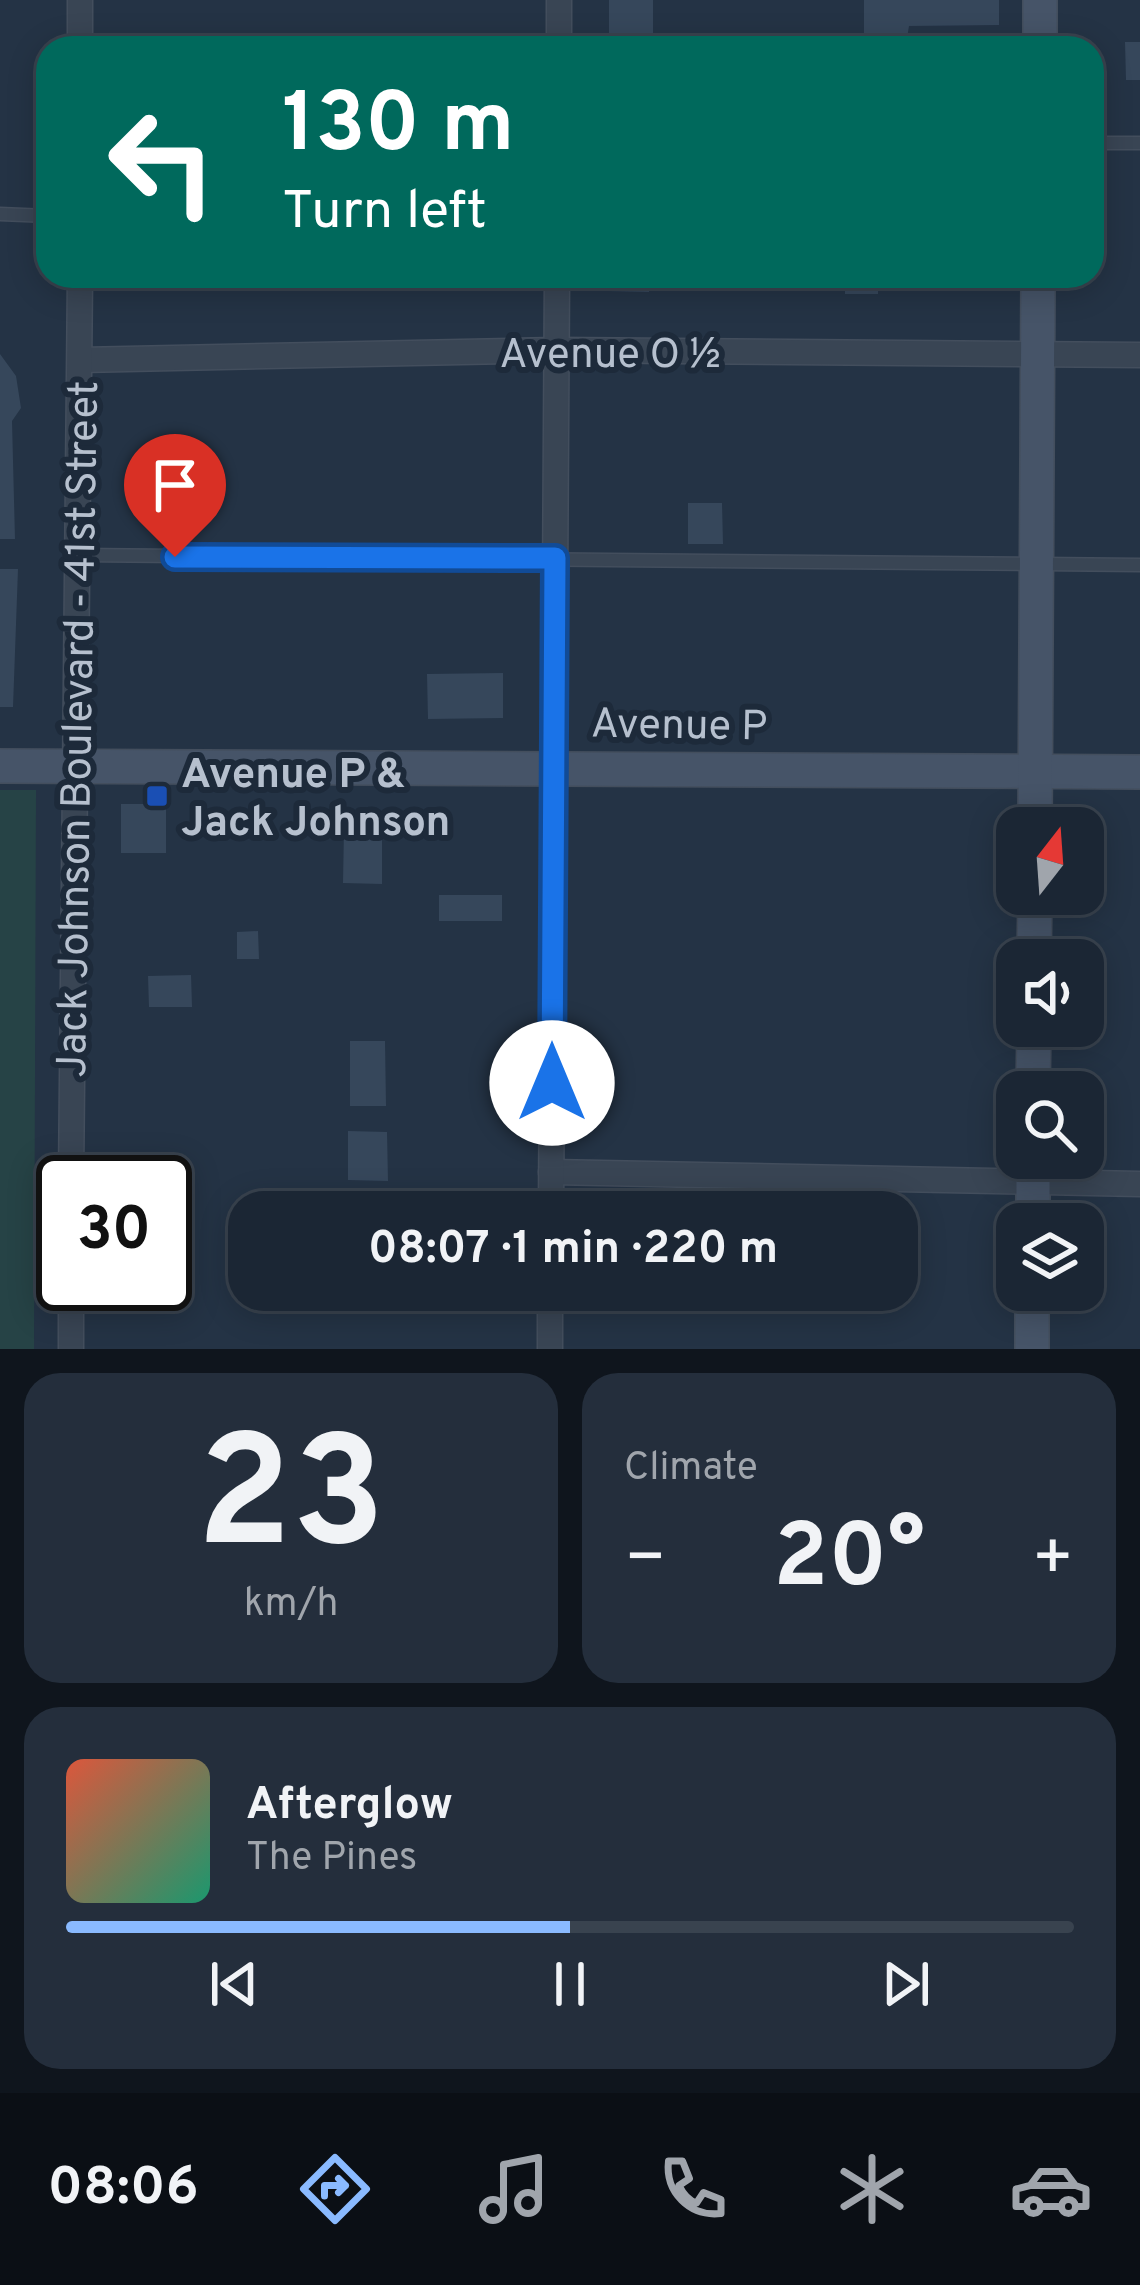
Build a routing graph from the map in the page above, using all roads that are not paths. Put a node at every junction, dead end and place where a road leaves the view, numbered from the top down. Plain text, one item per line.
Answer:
1 (80, 0) edge
2 (559, 0) edge
3 (1040, 0) edge
4 (80, 36) edge
5 (559, 36) edge
6 (1040, 36) edge
7 (1104, 143) edge
8 (1140, 143) edge
9 (0, 214) edge
10 (36, 216) edge
11 (80, 288) edge
12 (557, 288) edge
13 (1038, 288) edge
14 (556, 350) junction
15 (1038, 355) junction
16 (1140, 355) edge
17 (80, 360) junction
18 (79, 555) junction
19 (555, 558) junction
20 (1036, 565) junction
21 (1140, 565) edge
22 (0, 766) edge
23 (71, 766) junction
24 (554, 766) junction
25 (1035, 772) junction
26 (1140, 772) edge
27 (1035, 807) edge
28 (71, 1155) edge
29 (996, 1170) edge
30 (551, 1172) junction
31 (1102, 1179) edge
32 (1140, 1184) edge
33 (551, 1191) edge
34 (71, 1311) edge
35 (550, 1311) edge
36 (1032, 1311) edge
37 (71, 1349) edge
38 (550, 1349) edge
39 (1032, 1349) edge

1 - 4 street
2 - 5 street
3 - 6 main road
7 - 8 lane
9 - 10 lane
11 - 17 street, Jack Johnson Boulevard - 41st Street
12 - 14 street
13 - 15 main road
14 - 15 street, Avenue O ½
14 - 17 street, Avenue O ½
14 - 19 street
15 - 16 street, Avenue O ½
15 - 20 main road
17 - 18 street, Jack Johnson Boulevard - 41st Street
18 - 19 lane
18 - 23 street, Jack Johnson Boulevard - 41st Street
19 - 20 lane
19 - 24 street
20 - 21 lane
20 - 25 main road
22 - 23 main road, Avenue P
23 - 24 main road, Avenue P
23 - 28 street, Jack Johnson Boulevard - 41st Street
24 - 25 main road, Avenue P
24 - 30 street
25 - 26 main road, Avenue P
25 - 27 main road
29 - 30 street
30 - 33 street
31 - 32 street
34 - 37 street
35 - 38 street
36 - 39 main road

